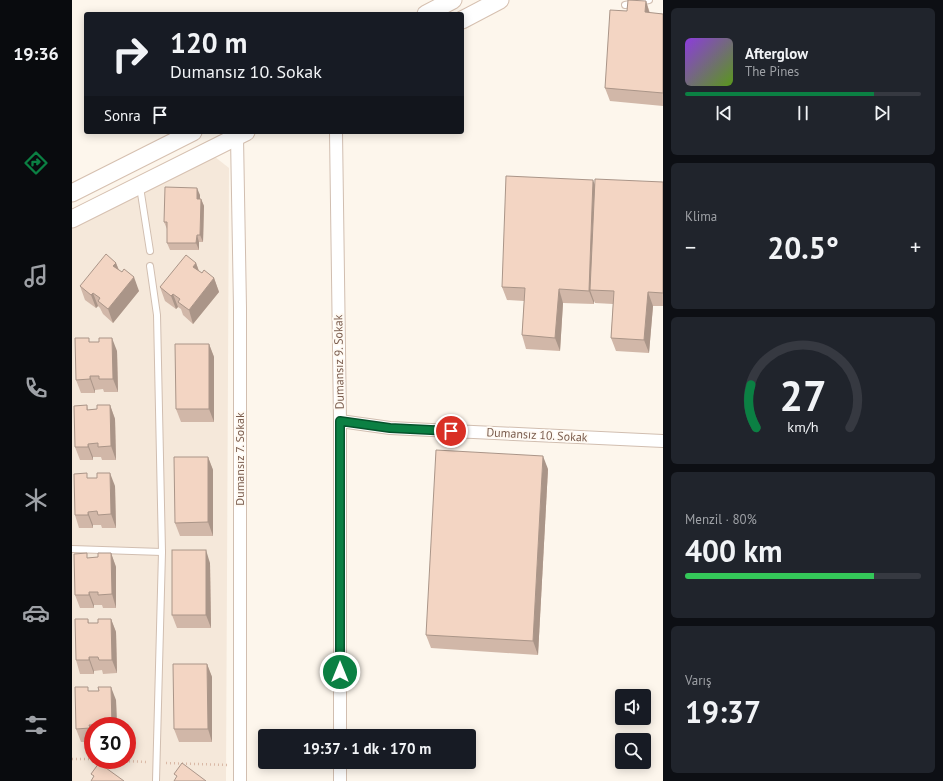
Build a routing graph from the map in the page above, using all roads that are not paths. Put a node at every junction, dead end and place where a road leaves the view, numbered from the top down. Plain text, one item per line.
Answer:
1 (454, 0) edge
2 (500, 0) edge
3 (649, 0) edge
4 (626, 5) edge
5 (430, 12) edge
6 (464, 19) edge
7 (189, 134) edge
8 (239, 134) edge
9 (336, 134) edge
10 (139, 186) junction
11 (72, 193) edge
12 (72, 219) edge
13 (150, 251) dead end
14 (150, 266) dead end
15 (340, 421) junction
16 (663, 441) edge
17 (72, 549) edge
18 (162, 552) junction
19 (340, 729) edge
20 (340, 769) edge
21 (156, 781) edge
22 (240, 781) edge
23 (340, 781) edge

1 - 5 street
2 - 6 street
3 - 4 lane
7 - 11 street
8 - 10 street
8 - 22 street, Dumansız 7. Sokak
9 - 15 street, Dumansız 9. Sokak
10 - 12 street
10 - 13 lane
14 - 18 lane
15 - 16 street, Dumansız 10. Sokak
15 - 19 street, Dumansız 9. Sokak
17 - 18 lane
18 - 21 lane
20 - 23 street

